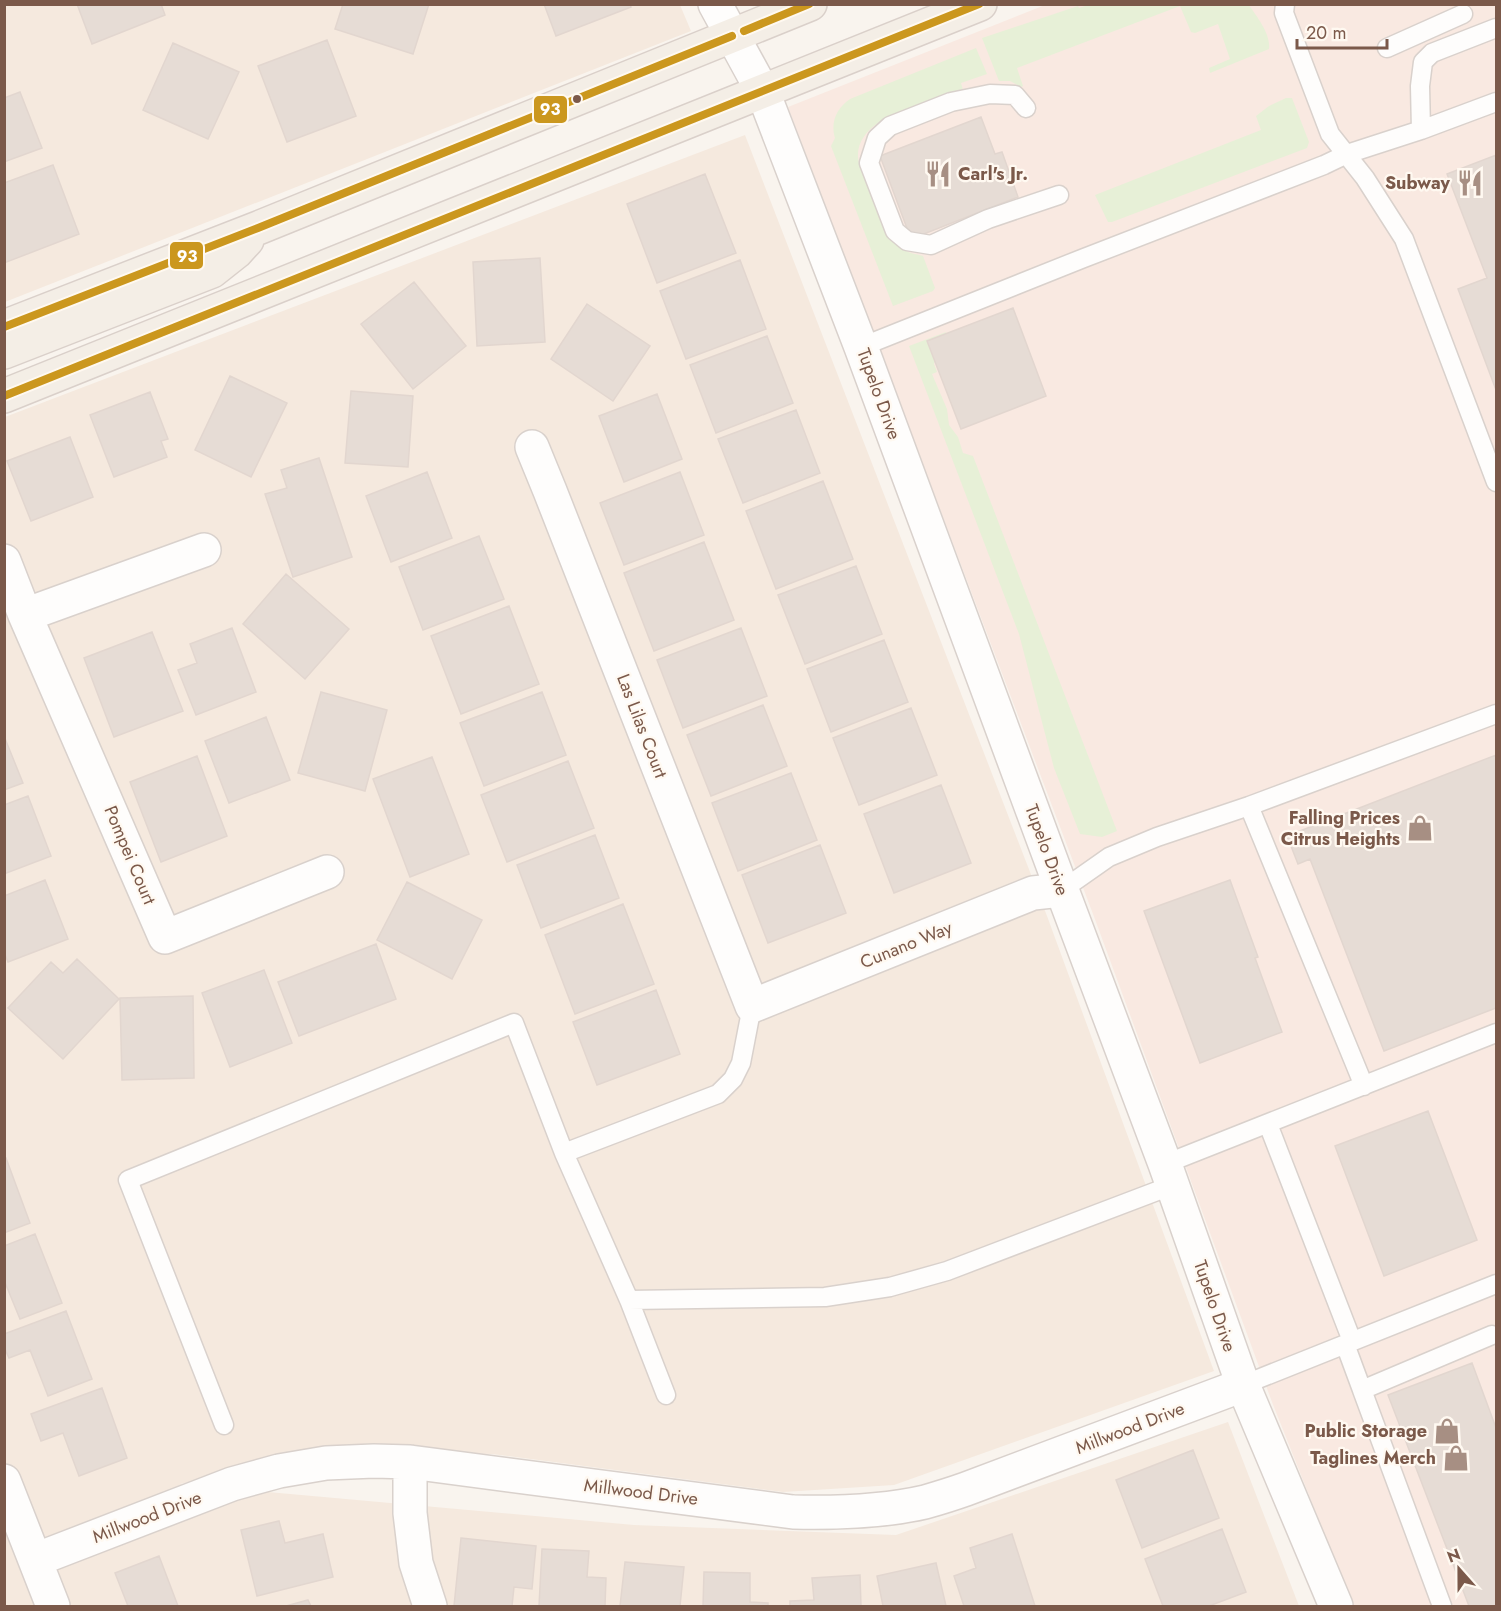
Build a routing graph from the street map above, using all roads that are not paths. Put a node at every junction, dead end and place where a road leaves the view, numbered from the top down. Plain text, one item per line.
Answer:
1 (715, 4) edge
2 (810, 4) edge
3 (980, 4) edge
4 (1279, 7) edge
5 (1463, 14) dead end
6 (737, 24) edge
7 (1497, 28) edge
8 (1387, 48) dead end
9 (763, 92) junction
10 (1497, 102) edge
11 (1026, 108) dead end
12 (1421, 130) junction
13 (1347, 154) junction
14 (1059, 195) dead end
15 (258, 228) junction
16 (4, 327) edge
17 (861, 347) junction
18 (4, 352) edge
19 (4, 396) edge
20 (532, 447) dead end
21 (1497, 482) edge
22 (204, 550) dead end
23 (4, 561) edge
24 (25, 615) junction
25 (1497, 714) edge
26 (1249, 806) junction
27 (327, 872) dead end
28 (1062, 890) junction
29 (752, 1006) junction
30 (1497, 1032) edge
31 (1364, 1086) junction
32 (1268, 1124) junction
33 (564, 1153) junction
34 (1169, 1174) junction
35 (1497, 1284) edge
36 (629, 1300) junction
37 (1495, 1339) edge
38 (1348, 1343) junction
39 (1243, 1385) junction
40 (1362, 1390) junction
41 (666, 1395) dead end
42 (224, 1425) dead end
43 (410, 1462) junction
44 (4, 1481) edge
45 (35, 1560) junction
46 (52, 1606) edge
47 (430, 1606) edge
48 (1336, 1606) edge
49 (1442, 1606) edge

1 - 6 street, Tupelo Drive
2 - 6 main road
3 - 9 main road
4 - 13 lane
5 - 8 lane
6 - 9 street, Tupelo Drive
6 - 15 main road
7 - 12 lane
9 - 17 street, Tupelo Drive
9 - 19 main road
10 - 12 lane
11 - 14 lane
12 - 13 lane
13 - 17 lane
13 - 21 lane
15 - 16 main road
15 - 18 main road
17 - 28 street, Tupelo Drive
20 - 29 street, Las Lilas Court
22 - 24 street
23 - 24 street, Pompei Court
24 - 27 street, Pompei Court
25 - 26 lane
26 - 28 lane
26 - 31 lane
28 - 29 street, Cunano Way
28 - 34 street, Tupelo Drive
29 - 33 lane
30 - 31 lane
31 - 32 lane
32 - 34 lane
32 - 38 lane
33 - 36 lane
33 - 42 lane
34 - 36 lane
34 - 39 street, Tupelo Drive
35 - 38 lane
36 - 41 lane
37 - 40 lane
38 - 39 lane
38 - 40 lane
39 - 43 street, Millwood Drive
39 - 48 street, Tupelo Drive
40 - 49 lane
43 - 45 street, Millwood Drive
43 - 47 street
44 - 45 street
45 - 46 street

